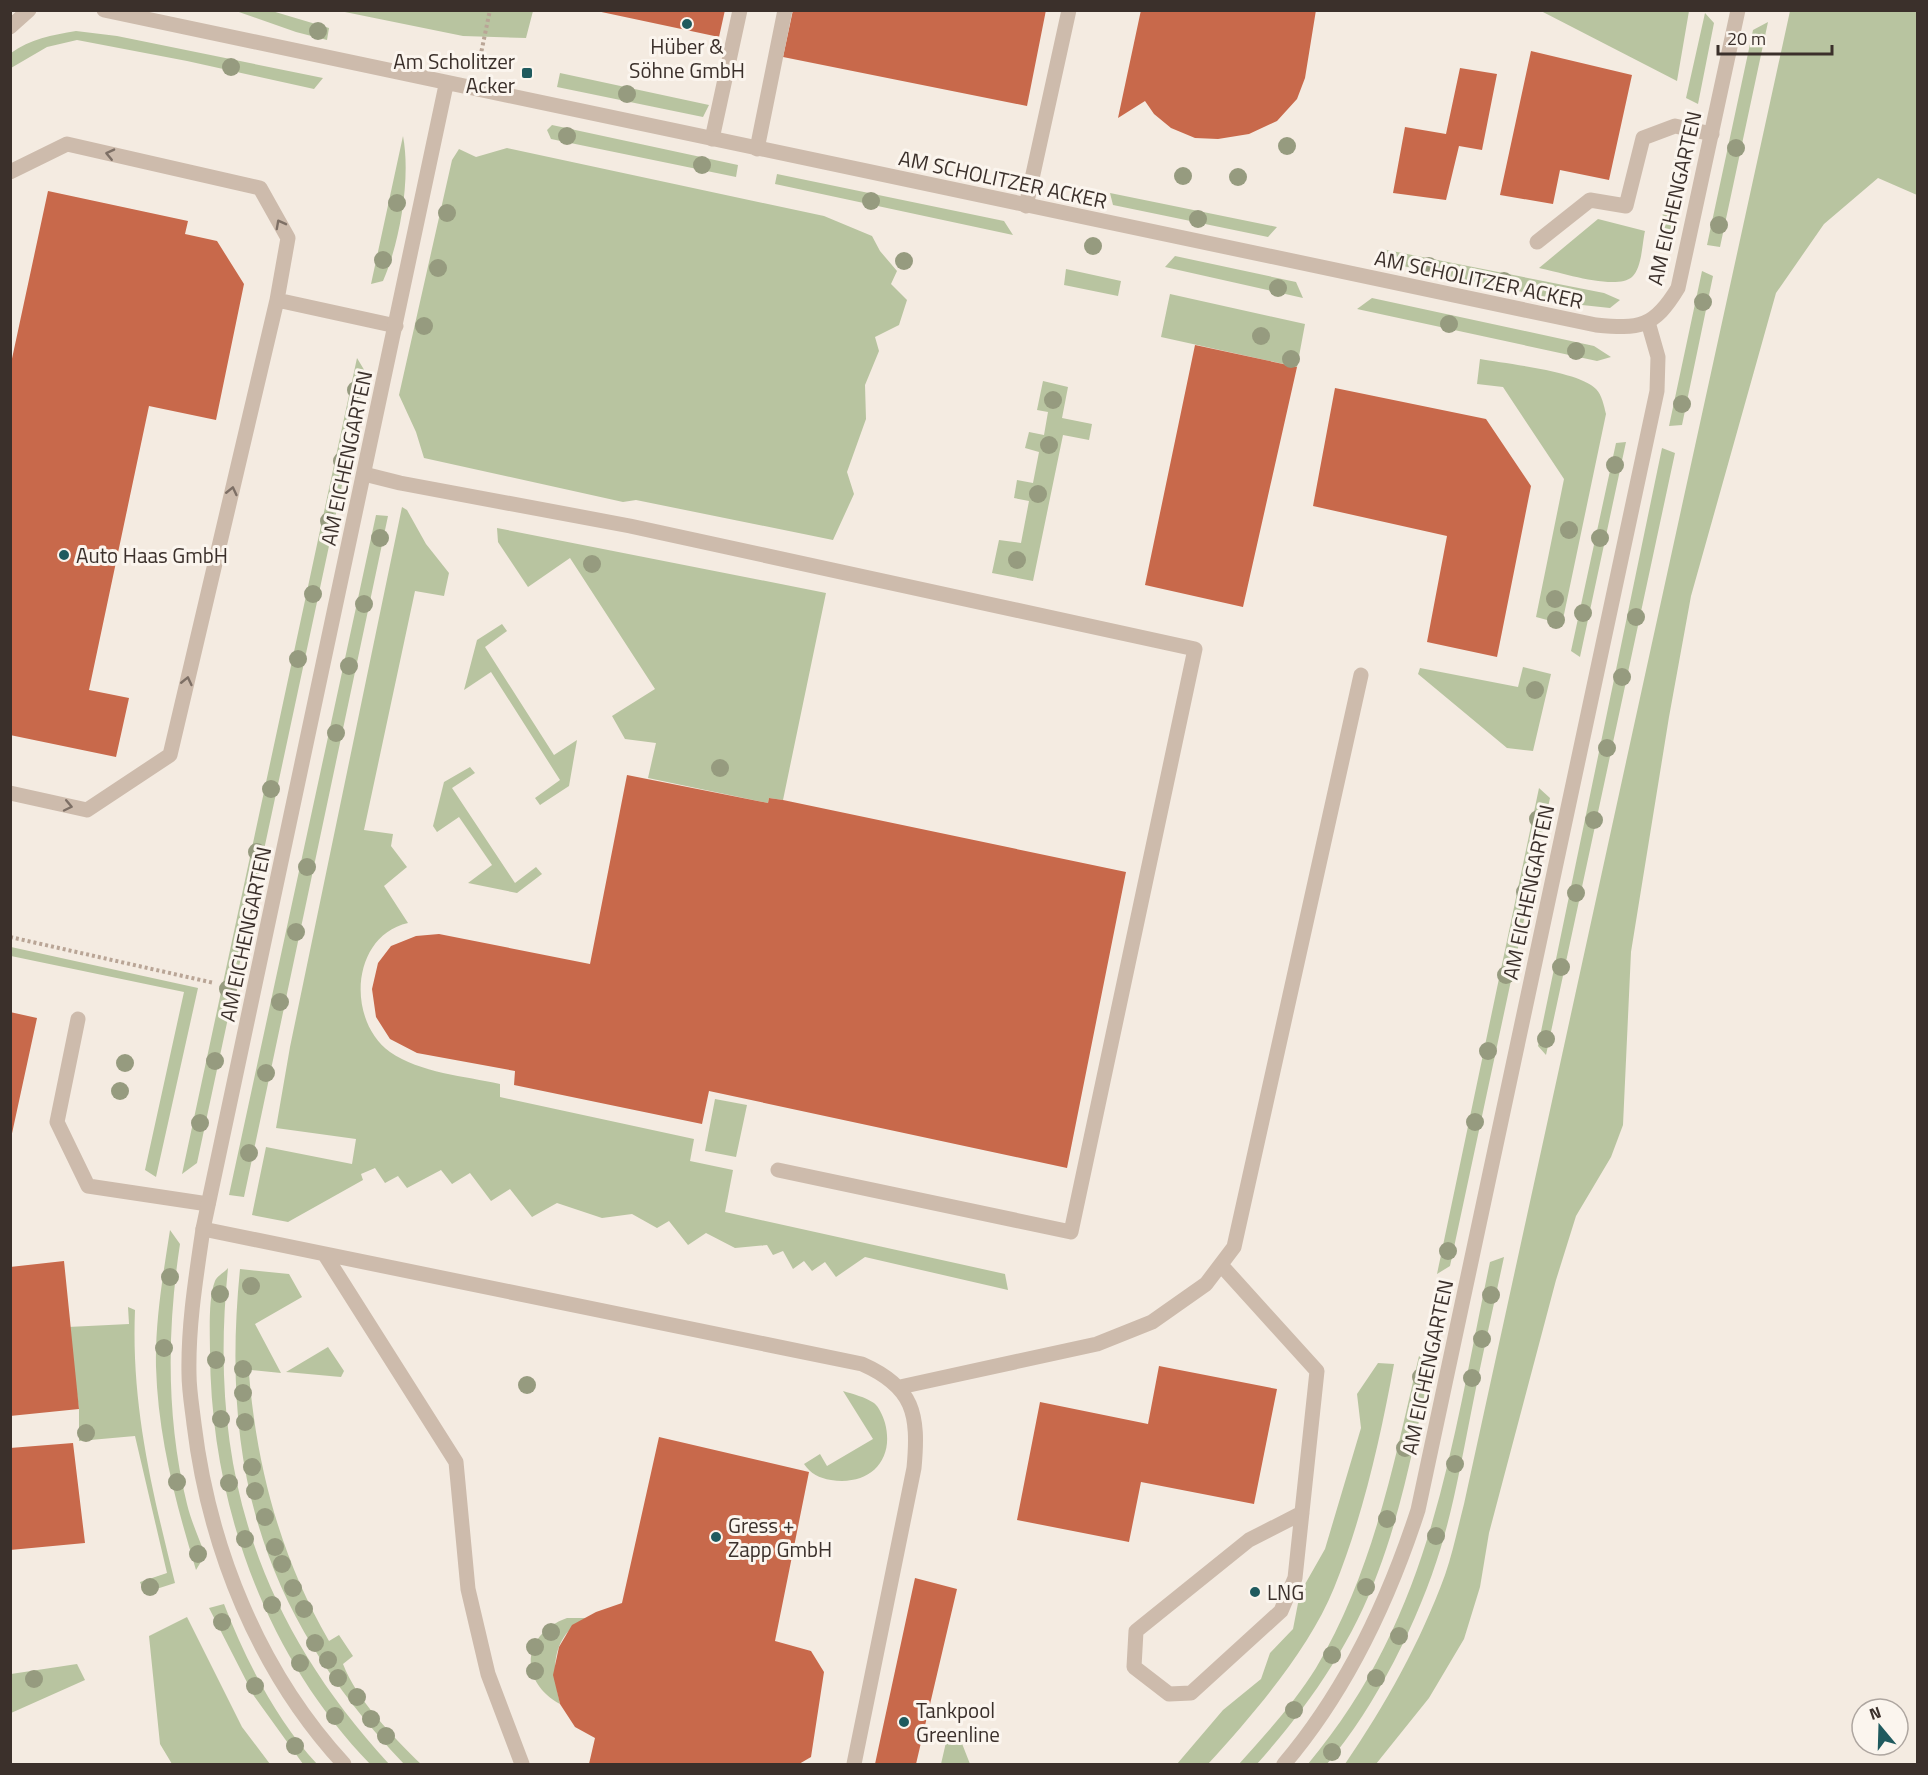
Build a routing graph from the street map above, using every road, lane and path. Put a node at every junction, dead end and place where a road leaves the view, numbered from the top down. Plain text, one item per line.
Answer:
1 (30, 10) edge
2 (104, 10) edge
3 (490, 10) edge
4 (740, 10) edge
5 (785, 10) edge
6 (1070, 10) edge
7 (1738, 10) edge
8 (10, 27) edge
9 (446, 84) junction
10 (474, 90) junction
11 (1712, 134) junction
12 (712, 140) junction
13 (757, 149) junction
14 (10, 172) edge
15 (1026, 206) junction
16 (1537, 243) dead end
17 (277, 300) junction
18 (1648, 322) junction
19 (396, 326) junction
20 (364, 474) junction
21 (1361, 675) dead end
22 (10, 793) edge
23 (10, 937) edge
24 (214, 983) dead end
25 (78, 1019) dead end
26 (778, 1170) dead end
27 (208, 1204) junction
28 (202, 1229) junction
29 (325, 1255) junction
30 (1221, 1265) junction
31 (900, 1387) junction
32 (1302, 1513) junction
33 (344, 1764) edge
34 (522, 1764) edge
35 (854, 1764) edge
36 (1284, 1764) edge

1 - 8 street
2 - 9 street, AM SCHOLITZER ACKER
3 - 10 path
4 - 12 street
5 - 13 street
6 - 15 street
7 - 11 street, AM EICHENGARTEN
9 - 10 street, AM SCHOLITZER ACKER
9 - 19 street, AM EICHENGARTEN
10 - 12 street, AM SCHOLITZER ACKER
11 - 16 street
11 - 18 street, AM EICHENGARTEN
12 - 13 street, AM SCHOLITZER ACKER
13 - 15 street, AM SCHOLITZER ACKER
17 -> 14 street
15 - 18 street, AM SCHOLITZER ACKER
17 - 19 street
22 -> 17 street
18 - 36 street, AM EICHENGARTEN
19 - 20 street, AM EICHENGARTEN
20 - 26 street
20 - 27 street, AM EICHENGARTEN
21 - 30 street
23 - 24 path
25 - 27 street
27 - 28 street, AM EICHENGARTEN
28 - 29 street
28 - 33 street, AM EICHENGARTEN
29 - 31 street
29 - 34 street
30 - 31 street
30 - 32 street
31 - 35 street
32 - 32 street

